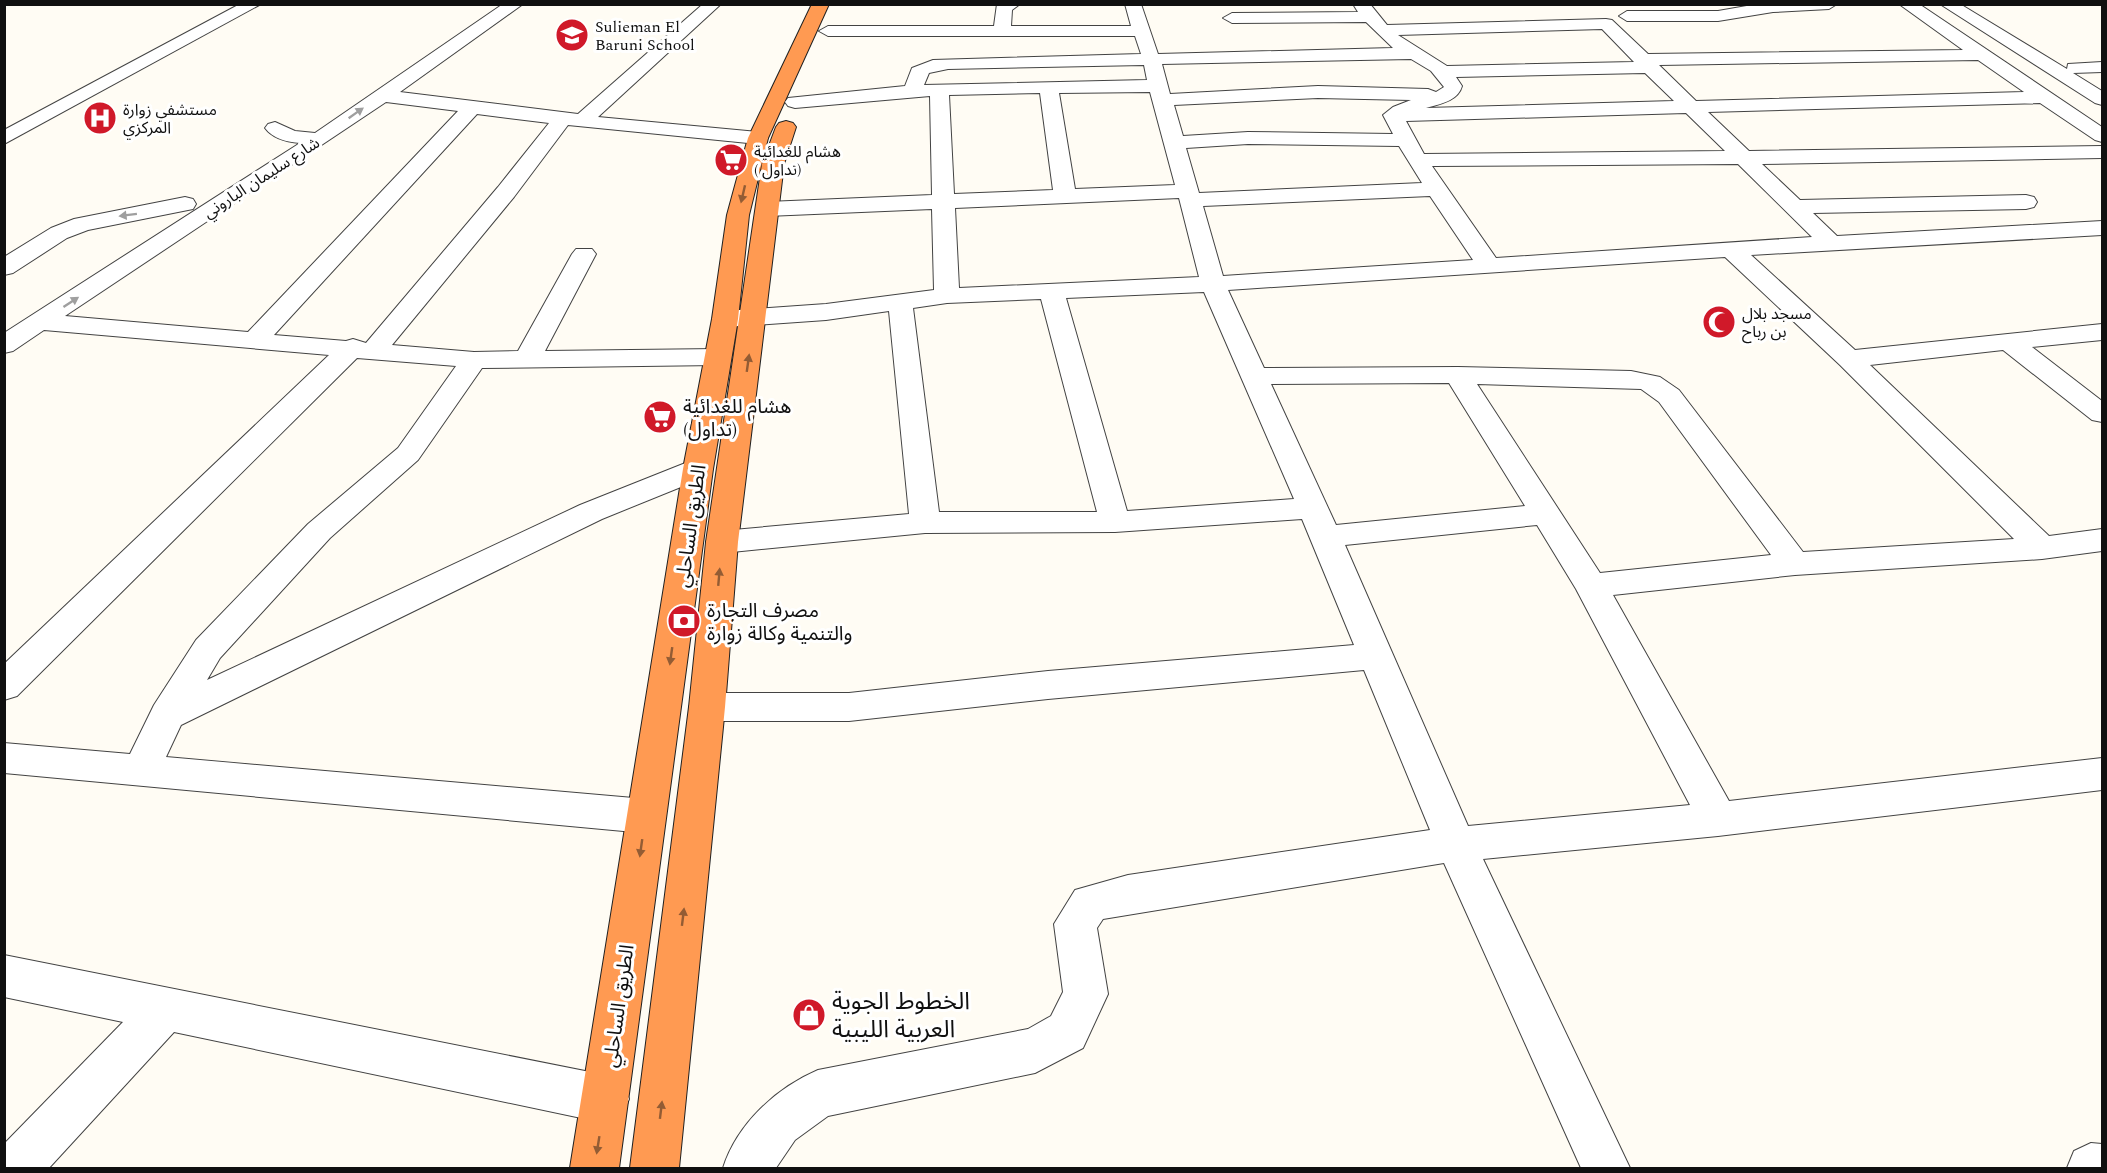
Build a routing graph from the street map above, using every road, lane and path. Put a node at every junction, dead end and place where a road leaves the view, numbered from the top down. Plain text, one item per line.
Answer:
1 (253, 4) edge
2 (494, 4) edge
3 (515, 4) edge
4 (713, 4) edge
5 (1012, 4) edge
6 (1829, 4) edge
7 (1907, 4) edge
8 (1948, 4) edge
9 (1972, 4) edge
10 (1621, 10) edge
11 (830, 13) edge
12 (1371, 17) edge
13 (1232, 18) dead end
14 (1606, 24) junction
15 (1002, 32) junction
16 (1956, 37) junction
17 (1922, 38) dead end
18 (1838, 39) dead end
19 (1415, 53) junction
20 (1982, 55) junction
21 (1149, 56) edge
22 (1856, 57) junction
23 (1646, 64) junction
24 (2103, 67) edge
25 (2075, 68) junction
26 (1444, 72) junction
27 (2103, 84) edge
28 (1049, 87) junction
29 (939, 89) junction
30 (914, 92) junction
31 (1259, 94) junction
32 (382, 96) junction
33 (1445, 96) junction
34 (2044, 97) junction
35 (2103, 99) edge
36 (795, 102) junction
37 (1695, 108) junction
38 (471, 109) junction
39 (1393, 115) junction
40 (572, 120) junction
41 (283, 132) junction
42 (2103, 136) edge
43 (4, 138) edge
44 (758, 138) junction
45 (1248, 138) junction
46 (319, 140) junction
47 (1405, 140) junction
48 (1174, 143) junction
49 (2103, 152) edge
50 (1743, 156) junction
51 (1964, 156) junction
52 (1417, 160) junction
53 (1437, 189) junction
54 (1065, 195) junction
55 (1189, 195) junction
56 (944, 201) junction
57 (2026, 202) junction
58 (185, 204) junction
59 (1795, 207) junction
60 (767, 209) junction
61 (2103, 228) edge
62 (2063, 229) junction
63 (1831, 243) junction
64 (1731, 250) junction
65 (584, 254) dead end
66 (1489, 266) junction
67 (4, 268) edge
68 (1213, 284) junction
69 (1050, 290) junction
70 (947, 296) junction
71 (900, 301) junction
72 (739, 319) junction
73 (4, 322) edge
74 (40, 322) junction
75 (2103, 332) edge
76 (256, 339) junction
77 (2007, 341) junction
78 (4, 345) edge
79 (364, 349) junction
80 (718, 357) junction
81 (528, 358) junction
82 (1849, 359) junction
83 (474, 360) junction
84 (1458, 375) junction
85 (1254, 376) junction
86 (2103, 414) edge
87 (698, 469) junction
88 (1545, 514) junction
89 (1115, 522) junction
90 (925, 523) junction
91 (1318, 523) junction
92 (2103, 540) edge
93 (723, 542) junction
94 (2042, 548) junction
95 (1795, 564) junction
96 (1590, 586) junction
97 (1375, 656) junction
98 (4, 686) edge
99 (707, 707) junction
100 (167, 715) junction
101 (4, 758) edge
102 (140, 772) junction
103 (2103, 774) edge
104 (645, 816) junction
105 (1718, 819) junction
106 (1456, 844) junction
107 (4, 976) edge
108 (167, 1008) junction
109 (605, 1099) junction
110 (16, 1168) edge
111 (594, 1168) edge
112 (654, 1168) edge
113 (747, 1168) edge
114 (1606, 1168) edge
115 (2091, 1168) edge
116 (2103, 1168) edge

1 - 43 street
2 - 41 street, شارع سليمان الباروني
3 - 32 street, شارع سليمان الباروني
4 - 40 street
5 - 15 street
6 - 10 street
7 - 16 street
8 - 35 street
9 - 25 street
10 - 14 street
11 - 15 street
11 - 36 highway, الطريق الساحلي
11 - 44 highway, الطريق الساحلي
12 - 13 street
12 - 14 street
12 - 19 street
14 - 23 street
15 - 21 street
16 - 17 street
16 - 20 street
18 - 22 street
19 - 21 street
19 - 26 street
20 - 22 street
20 - 34 street
21 - 28 street
21 - 30 street
21 - 31 street
21 - 48 street
22 - 23 street
23 - 26 street
23 - 37 street
24 - 25 street
25 - 27 street
26 - 33 street
28 - 29 street
28 - 54 street
29 - 30 street
29 - 56 street
30 - 36 street
31 - 33 street
31 - 45 street
32 - 38 street
46 -> 32 street, شارع سليمان الباروني
33 - 39 street
34 - 37 street
34 - 42 street
36 - 60 highway, الطريق الساحلي
37 - 39 street
37 - 50 street
38 - 40 street
38 - 76 street
39 - 47 street
40 - 44 street
40 - 79 street
41 - 46 street
41 - 58 street, شارع سليمان الباروني
44 -> 72 highway, الطريق الساحلي
45 - 47 street
45 - 48 street
74 -> 46 street, شارع سليمان الباروني
47 - 52 street
48 - 55 street
49 - 51 street
50 - 51 street
50 - 52 street
50 - 59 street
51 - 57 street
52 - 53 street
53 - 55 street
53 - 66 street
54 - 55 street
54 - 56 street
55 - 68 street
56 - 60 street
56 - 70 street
57 - 59 street
57 - 62 street
58 -> 67 street
58 - 73 street, شارع سليمان الباروني
59 - 63 street
60 - 72 highway, الطريق الساحلي
61 - 62 street
62 - 63 street
63 - 64 street
64 - 66 street
64 - 82 street
65 - 81 street
66 - 68 street
68 - 69 street
68 - 85 street
69 - 70 street
69 - 89 street
70 - 71 street
71 - 72 street
71 - 90 street
72 - 80 highway, الطريق الساحلي
93 -> 72 highway, الطريق الساحلي
74 - 76 street
74 - 78 street, شارع سليمان الباروني
75 - 77 street
76 - 79 street
77 - 82 street
77 - 86 street
79 - 83 street
79 - 98 street
80 - 81 street
80 - 87 highway, الطريق الساحلي
81 - 83 street
82 - 94 street
83 - 100 street
84 - 85 street
84 - 88 street
84 - 95 street
85 - 91 street
87 - 100 street
87 -> 104 highway, الطريق الساحلي
88 - 91 street
88 - 96 street
89 - 90 street
89 - 91 street
90 - 93 street
91 - 97 street
92 - 94 street
99 -> 93 highway, الطريق الساحلي
94 - 95 street
95 - 96 street
96 - 105 street
97 - 99 street
97 - 106 street
112 -> 99 highway, الطريق الساحلي
100 - 102 street
101 - 102 street
102 - 104 street
103 - 105 street
104 -> 109 highway, الطريق الساحلي
105 - 106 street
106 - 113 street
106 - 114 street
107 - 108 street
108 - 109 street
108 - 110 street
109 -> 111 highway, الطريق الساحلي
115 - 116 street

